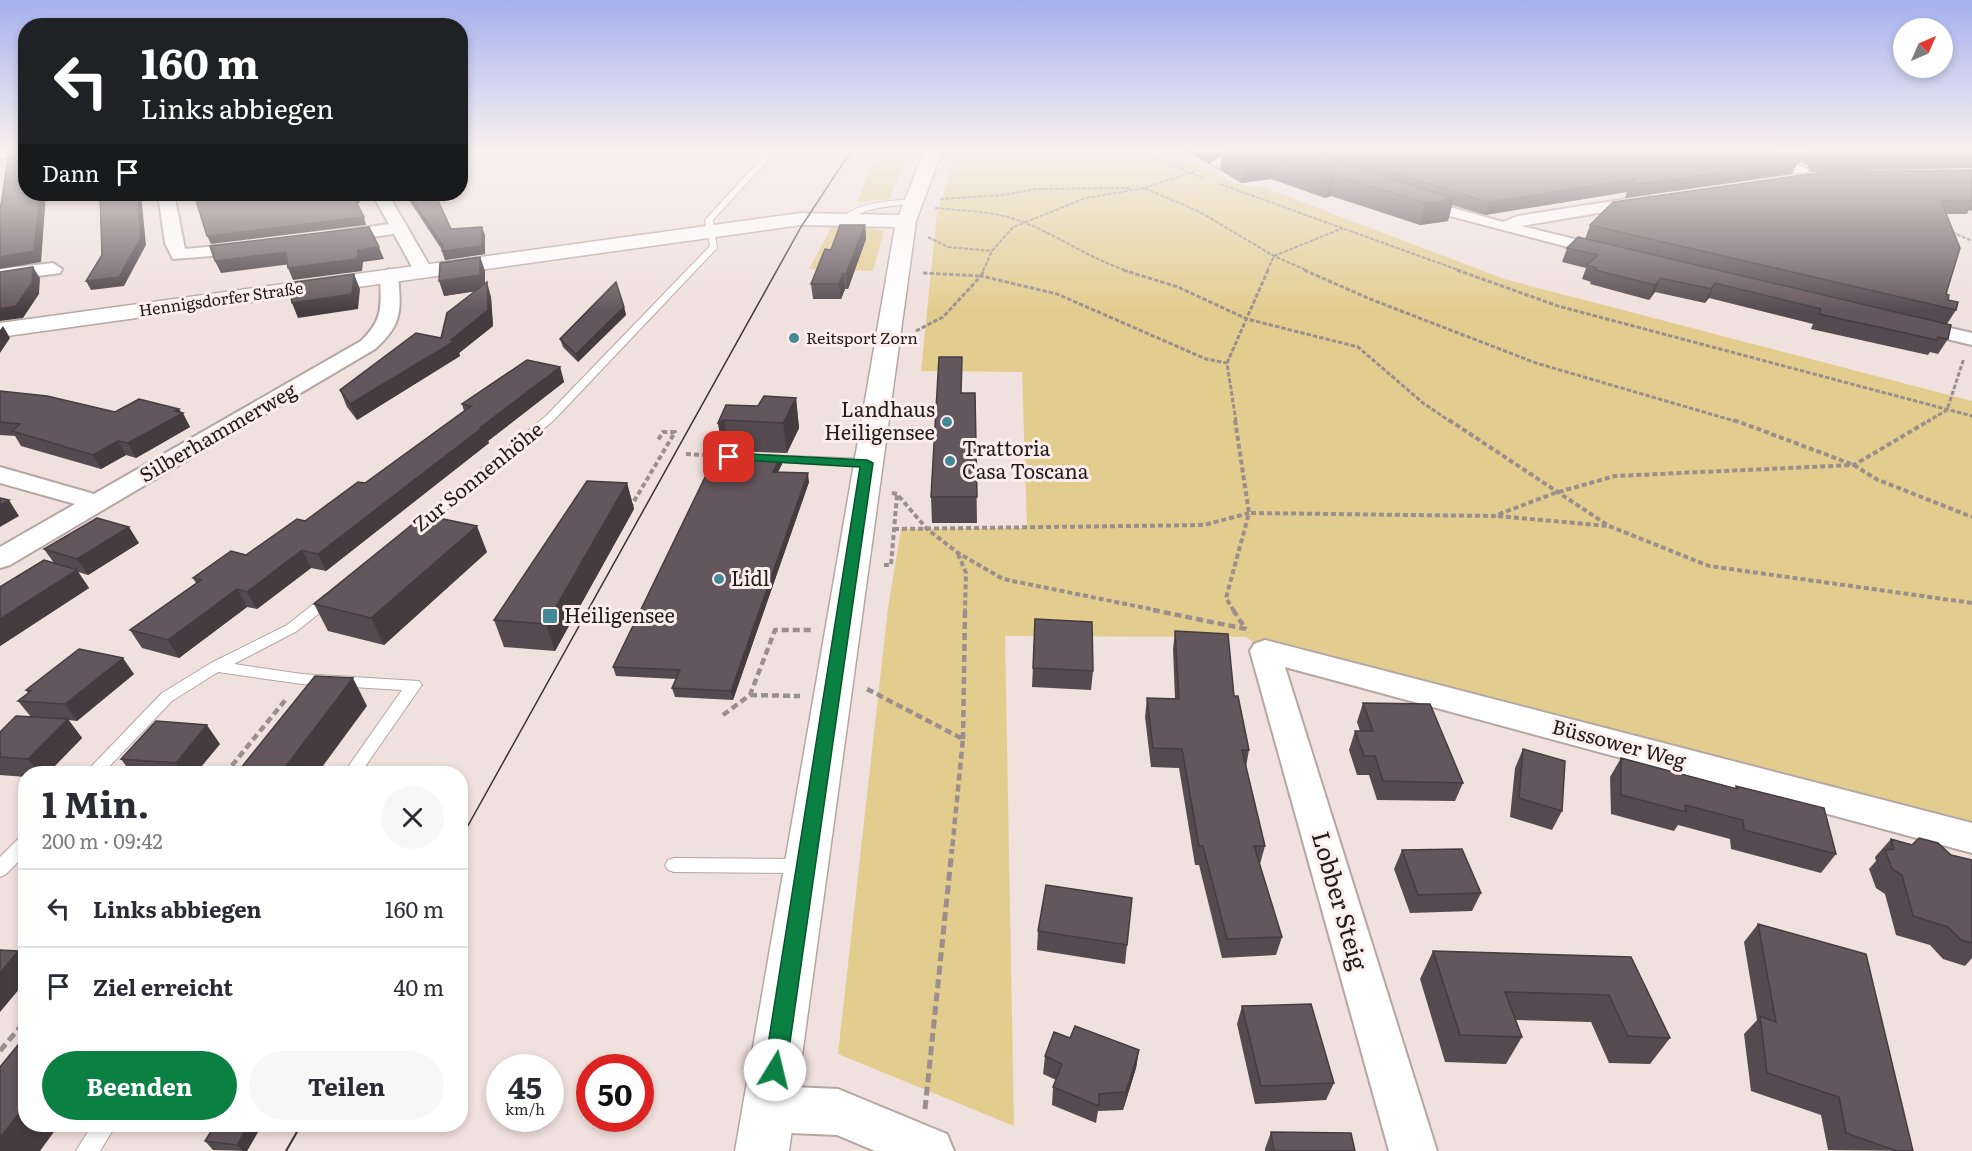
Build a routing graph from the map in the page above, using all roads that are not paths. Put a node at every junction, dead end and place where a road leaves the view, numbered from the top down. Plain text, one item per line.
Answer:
1 (168, 205) edge
2 (387, 205) edge
3 (723, 205) edge
4 (895, 205) edge
5 (923, 205) edge
6 (1426, 205) edge
7 (1620, 205) edge
8 (844, 219) junction
9 (906, 221) junction
10 (1503, 227) junction
11 (401, 228) junction
12 (710, 231) junction
13 (319, 239) edge
14 (272, 245) edge
15 (1628, 257) edge
16 (53, 269) dead end
17 (423, 270) junction
18 (389, 275) junction
19 (0, 276) edge
20 (1891, 320) edge
21 (0, 330) edge
22 (1971, 339) edge
23 (729, 457) edge
24 (865, 474) junction
25 (0, 475) edge
26 (98, 503) junction
27 (402, 539) edge
28 (0, 559) edge
29 (338, 591) edge
30 (1256, 640) joint
31 (216, 667) junction
32 (100, 766) edge
33 (357, 766) edge
34 (1972, 838) edge
35 (18, 850) edge
36 (674, 865) dead end
37 (805, 866) junction
38 (0, 869) edge
39 (765, 1130) edge
40 (100, 1132) edge
41 (926, 1149) edge
42 (87, 1151) edge
43 (1413, 1151) edge

1 - 14 street
2 - 11 street
3 - 12 lane
4 - 8 lane
5 - 9 main road
6 - 10 street
7 - 10 street
8 - 9 main road, Hennigsdorfer Straße
8 - 12 main road, Hennigsdorfer Straße
9 - 24 main road
10 - 15 street
11 - 13 street
11 - 17 street
12 - 17 main road, Hennigsdorfer Straße
12 - 27 lane, Zur Sonnenhöhe
16 - 19 street
17 - 18 main road, Hennigsdorfer Straße
18 - 21 main road, Hennigsdorfer Straße
18 - 26 street, Silberhammerweg
20 - 22 street
23 - 24 lane
24 - 37 main road
25 - 26 street
26 - 28 street, Silberhammerweg
29 - 31 lane
30 - 34 street, Büssower Weg
30 - 43 street, Lobber Steig
31 - 32 lane
31 - 33 lane
35 - 38 lane
36 - 37 lane
37 - 39 main road
39 - 41 street
40 - 42 lane

